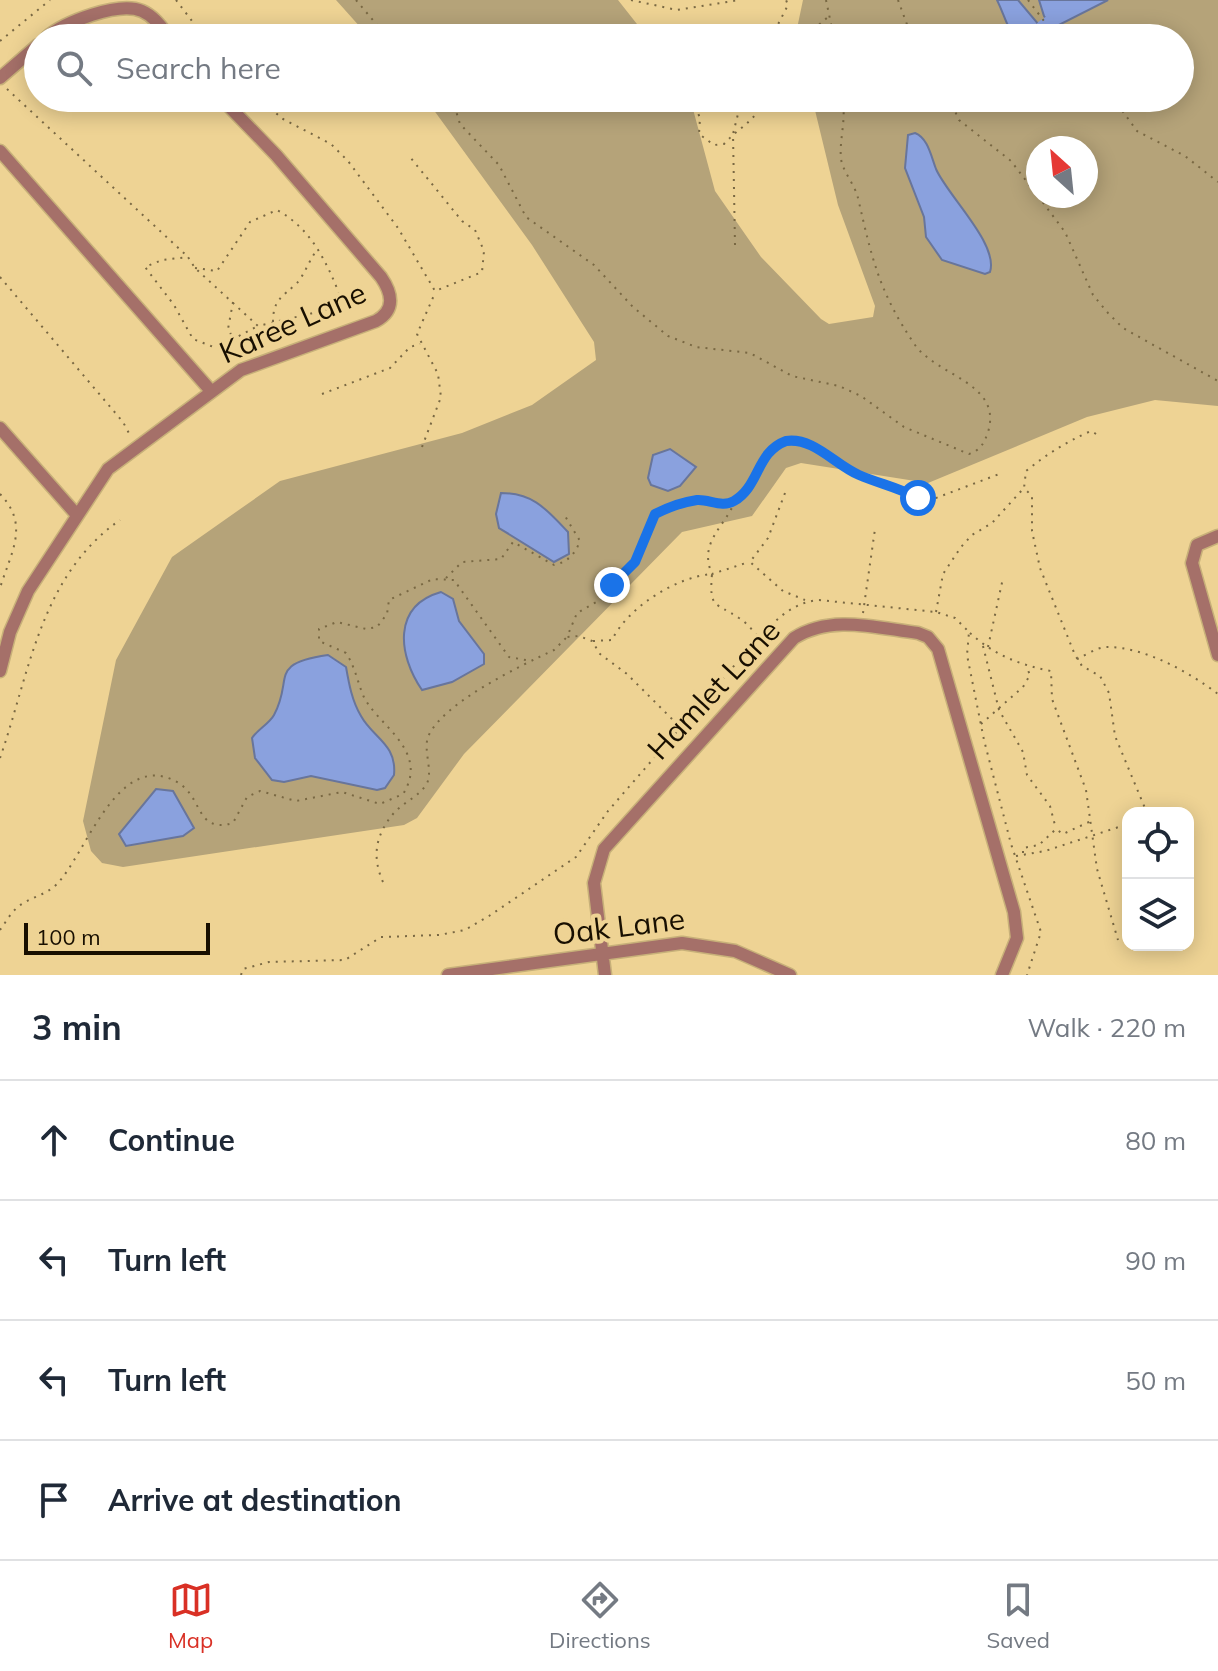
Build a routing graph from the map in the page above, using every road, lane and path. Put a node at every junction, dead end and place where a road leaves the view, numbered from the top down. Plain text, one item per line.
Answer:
1 (50, 0) edge
2 (176, 0) edge
3 (356, 0) edge
4 (631, 0) edge
5 (739, 0) edge
6 (786, 0) edge
7 (826, 0) edge
8 (898, 0) edge
9 (1028, 0) edge
10 (828, 17) junction
11 (69, 24) edge
12 (157, 24) edge
13 (194, 24) edge
14 (376, 24) edge
15 (779, 24) edge
16 (820, 24) edge
17 (830, 24) edge
18 (907, 24) edge
19 (1047, 24) edge
20 (0, 41) edge
21 (24, 58) edge
22 (0, 80) edge
23 (24, 103) edge
24 (34, 112) edge
25 (235, 112) edge
26 (275, 112) edge
27 (456, 112) edge
28 (698, 112) edge
29 (738, 112) edge
30 (757, 112) edge
31 (842, 112) edge
32 (955, 112) edge
33 (1123, 112) edge
34 (733, 134) junction
35 (0, 151) edge
36 (410, 157) dead end
37 (1026, 180) edge
38 (1218, 182) edge
39 (1047, 208) edge
40 (735, 245) dead end
41 (318, 249) junction
42 (188, 257) junction
43 (195, 268) junction
44 (0, 277) edge
45 (435, 291) junction
46 (233, 301) junction
47 (273, 323) junction
48 (258, 326) junction
49 (234, 339) junction
50 (421, 344) junction
51 (1218, 381) edge
52 (211, 391) junction
53 (322, 394) dead end
54 (0, 428) edge
55 (1096, 434) dead end
56 (136, 445) junction
57 (422, 447) dead end
58 (1002, 473) dead end
59 (1024, 488) junction
60 (785, 493) dead end
61 (0, 494) edge
62 (736, 500) junction
63 (76, 514) junction
64 (565, 516) dead end
65 (120, 520) dead end
66 (875, 529) dead end
67 (1218, 536) edge
68 (750, 562) junction
69 (712, 574) junction
70 (446, 578) junction
71 (1003, 578) dead end
72 (0, 588) edge
73 (806, 601) junction
74 (864, 604) junction
75 (936, 612) junction
76 (861, 626) junction
77 (969, 632) junction
78 (567, 637) junction
79 (759, 637) junction
80 (592, 641) junction
81 (983, 645) junction
82 (988, 648) junction
83 (1218, 655) edge
84 (1077, 659) junction
85 (531, 661) junction
86 (1027, 666) junction
87 (0, 671) edge
88 (1218, 694) edge
89 (998, 705) junction
90 (981, 725) junction
91 (680, 726) junction
92 (698, 745) junction
93 (0, 758) edge
94 (1145, 807) edge
95 (1091, 821) junction
96 (1122, 826) edge
97 (1056, 829) junction
98 (1093, 836) junction
99 (1023, 854) junction
100 (1015, 857) junction
101 (383, 882) dead end
102 (0, 930) edge
103 (1118, 940) dead end
104 (602, 954) junction
105 (241, 975) edge
106 (448, 975) edge
107 (605, 975) edge
108 (790, 975) edge
109 (1002, 975) edge
110 (1027, 975) edge

1 - 20 path
2 - 13 path
3 - 14 path
4 - 5 path
6 - 15 path
7 - 10 path
8 - 18 path
9 - 19 path
10 - 16 path
10 - 17 path
11 - 12 street
21 - 22 street
22 - 23 path
24 - 42 path
25 - 52 street, Karee Lane
26 - 45 path
27 - 31 path
28 - 34 path
29 - 34 path
30 - 34 path
32 - 37 path
33 - 38 path
34 - 40 path
35 - 52 street
36 - 45 path
39 - 51 path
41 - 43 path
41 - 47 path
41 - 47 path
42 - 43 path
42 - 49 path
43 - 46 path
44 - 56 path
45 - 50 path
46 - 48 path
46 - 49 path
47 - 48 path
48 - 49 path
50 - 53 path
50 - 57 path
52 - 56 street, Karee Lane
54 - 63 street
55 - 59 path
56 - 63 street, Karee Lane
58 - 62 path
59 - 75 path
59 - 84 path
60 - 68 path
61 - 72 path
62 - 69 path
62 - 78 path
63 - 87 street, Karee Lane
64 - 70 path
65 - 93 path
66 - 74 path
67 - 83 street
68 - 69 path
68 - 73 path
69 - 79 path
69 - 80 path
70 - 85 path
70 - 102 path
71 - 82 path
73 - 74 path
73 - 79 path
74 - 75 path
74 - 76 path
75 - 77 path
76 - 92 street, Hamlet Lane
76 - 109 street, Hamlet Lane
77 - 81 path
77 - 90 path
78 - 80 path
78 - 85 path
79 - 91 path
80 - 91 path
81 - 82 path
81 - 89 path
82 - 86 path
84 - 88 path
84 - 94 path
85 - 101 path
86 - 89 path
86 - 95 path
89 - 90 path
89 - 97 path
90 - 100 path
91 - 92 path
91 - 105 path
92 - 104 street, Hamlet Lane
95 - 97 path
95 - 98 path
96 - 98 path
97 - 99 path
98 - 99 path
98 - 103 path
99 - 100 path
100 - 110 path
104 - 106 street, Oak Lane
104 - 107 street, Hamlet Lane
104 - 108 street, Oak Lane

